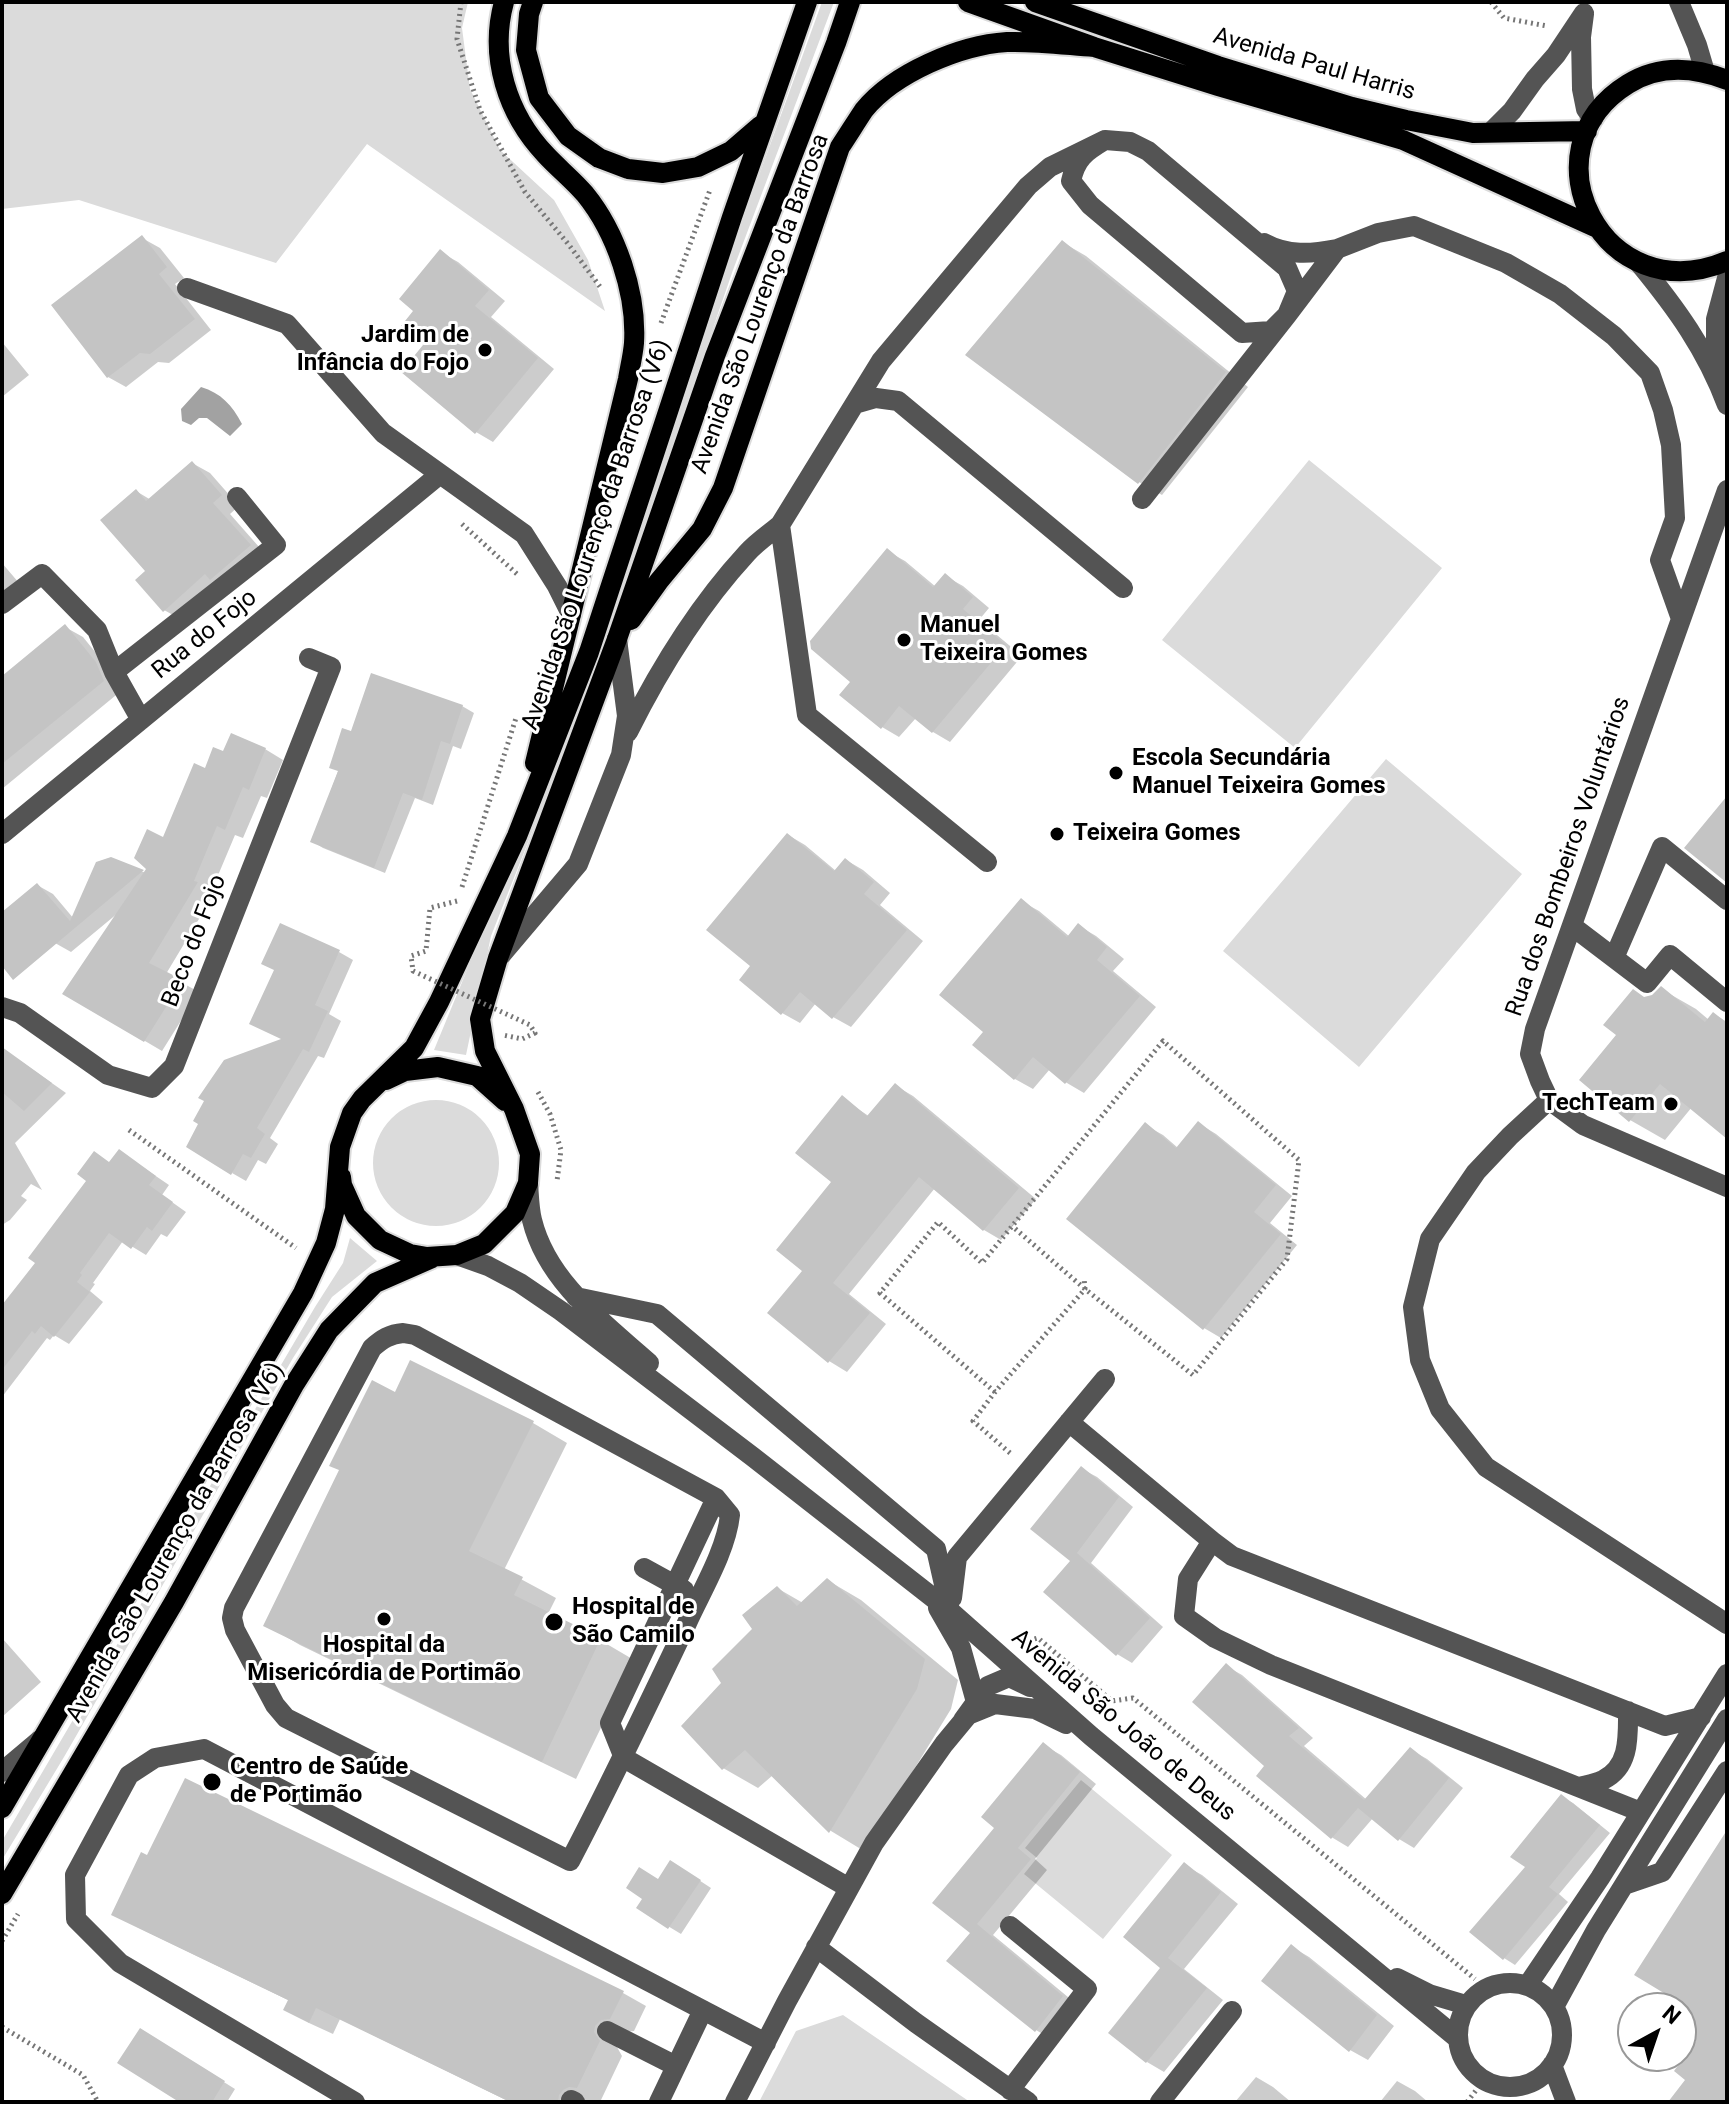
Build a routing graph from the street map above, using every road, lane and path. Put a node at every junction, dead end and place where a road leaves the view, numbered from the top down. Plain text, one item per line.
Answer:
1 (504, 2) edge
2 (533, 2) edge
3 (850, 2) edge
4 (968, 2) edge
5 (1035, 2) edge
6 (1491, 2) edge
7 (1681, 4) edge
8 (1585, 7) edge
9 (805, 9) edge
10 (1555, 14) dead end
11 (1094, 47) junction
12 (1705, 72) junction
13 (1727, 80) edge
14 (763, 123) junction
15 (1590, 125) junction
16 (1491, 132) junction
17 (1105, 140) junction
18 (711, 189) dead end
19 (1597, 228) junction
20 (1245, 233) junction
21 (1337, 249) junction
22 (1727, 261) edge
23 (1639, 263) junction
24 (1727, 278) edge
25 (187, 288) dead end
26 (1287, 315) junction
27 (659, 329) dead end
28 (1716, 374) junction
29 (855, 404) junction
30 (1727, 405) edge
31 (439, 475) junction
32 (1727, 490) edge
33 (237, 497) dead end
34 (1142, 499) dead end
35 (1727, 512) edge
36 (780, 525) junction
37 (1711, 532) junction
38 (1123, 588) dead end
39 (2, 604) edge
40 (571, 614) junction
41 (1681, 619) junction
42 (617, 639) junction
43 (309, 658) dead end
44 (114, 672) junction
45 (141, 720) junction
46 (622, 743) junction
47 (2, 834) edge
48 (517, 836) junction
49 (987, 862) dead end
50 (1727, 900) edge
51 (457, 901) dead end
52 (1572, 926) junction
53 (498, 958) junction
54 (1614, 958) junction
55 (1727, 1002) edge
56 (2, 1007) edge
57 (504, 1010) dead end
58 (503, 1035) junction
59 (508, 1046) dead end
60 (532, 1082) dead end
61 (362, 1099) junction
62 (1549, 1100) junction
63 (514, 1109) junction
64 (129, 1130) dead end
65 (340, 1147) junction
66 (528, 1183) junction
67 (1727, 1187) edge
68 (557, 1192) dead end
69 (1012, 1226) junction
70 (296, 1248) dead end
71 (457, 1255) junction
72 (434, 1257) junction
73 (1084, 1278) dead end
74 (1085, 1289) junction
75 (576, 1297) junction
76 (1105, 1379) dead end
77 (995, 1392) junction
78 (1069, 1422) junction
79 (753, 1457) junction
80 (1029, 1470) junction
81 (716, 1498) junction
82 (1212, 1541) junction
83 (644, 1568) dead end
84 (674, 1586) junction
85 (931, 1596) junction
86 (699, 1597) junction
87 (950, 1611) junction
88 (1727, 1624) edge
89 (1013, 1634) dead end
90 (1727, 1674) edge
91 (1041, 1692) junction
92 (976, 1702) junction
93 (1628, 1711) junction
94 (1701, 1717) junction
95 (1727, 1719) edge
96 (959, 1727) junction
97 (1091, 1736) junction
98 (43, 1737) junction
99 (624, 1758) junction
100 (1727, 1771) edge
101 (3, 1772) edge
102 (1578, 1787) junction
103 (2, 1808) edge
104 (1641, 1812) junction
105 (1624, 1885) junction
106 (849, 1888) junction
107 (2, 1894) edge
108 (1010, 1926) dead end
109 (816, 1947) junction
110 (1365, 1962) junction
111 (1476, 1980) dead end
112 (1527, 1986) junction
113 (1466, 2005) junction
114 (1554, 2007) junction
115 (703, 2010) junction
116 (1232, 2011) dead end
117 (2, 2027) edge
118 (607, 2031) dead end
119 (1457, 2038) junction
120 (766, 2043) junction
121 (1552, 2065) junction
122 (676, 2066) junction
123 (1484, 2080) junction
124 (1517, 2087) junction
125 (1010, 2090) junction
126 (98, 2102) edge
127 (355, 2102) edge
128 (659, 2102) edge
129 (735, 2102) edge
130 (1028, 2102) edge
131 (1160, 2102) edge
132 (1467, 2102) edge
133 (1535, 2102) edge
134 (1566, 2102) edge

1 - 40 main road
2 - 14 main road
3 - 42 main road, Avenida São Lourenço da Barrosa (V6)
4 - 11 main road
5 - 16 main road, Avenida Paul Harris
6 - 10 path
7 - 12 street
8 - 15 street
8 - 16 street
9 - 14 main road, Avenida São Lourenço da Barrosa (V6)
11 - 19 main road, Avenida Paul Harris
11 - 42 main road, Avenida São Lourenço da Barrosa
12 - 13 main road
12 - 15 main road
14 - 48 main road, Avenida São Lourenço da Barrosa (V6)
15 - 16 main road, Avenida Paul Harris
15 - 19 main road
17 - 20 street
17 - 26 street
17 - 29 street
18 - 27 path
19 - 23 main road
20 - 21 street
20 - 26 street
21 - 26 street
21 - 41 street
22 - 23 main road
23 - 28 street
24 - 28 street
25 - 31 street
26 - 34 street
28 - 30 street
29 - 36 street
29 - 38 street
31 - 40 street
31 - 45 street, Rua do Fojo
32 - 37 street, Rua dos Bombeiros Voluntários
33 - 44 street
35 - 37 street
36 - 46 street
36 - 49 street
37 - 41 street, Rua dos Bombeiros Voluntários
39 - 44 street
40 - 48 main road
41 - 52 street, Rua dos Bombeiros Voluntários
42 - 46 street
42 - 53 main road, Avenida São Lourenço da Barrosa (V6)
43 - 56 street, Beco do Fojo
44 - 45 street
45 - 47 street, Rua do Fojo
46 - 53 street
48 - 61 main road, Avenida São Lourenço da Barrosa (V6)
50 - 54 street
51 - 58 path, bridge
52 - 54 street
52 - 62 street, Rua dos Bombeiros Voluntários
53 - 63 main road, Avenida São Lourenço da Barrosa (V6)
54 - 55 street
57 - 58 path
58 - 59 path
60 - 68 path
61 - 63 main road, Avenida São Lourenço da Barrosa (V6)
61 - 65 main road, Avenida São Lourenço da Barrosa (V6)
62 - 67 street
62 - 88 street
63 - 66 main road, Avenida São Lourenço da Barrosa (V6)
64 - 70 path
65 - 72 main road, Avenida São Lourenço da Barrosa (V6)
65 - 98 main road, Avenida São Lourenço da Barrosa (V6)
66 - 71 main road, Avenida São Lourenço da Barrosa (V6)
66 - 75 street
69 - 74 path
69 - 74 path
69 - 77 path
71 - 72 main road, Avenida São Lourenço da Barrosa (V6)
71 - 79 street
72 - 107 main road, Avenida São Lourenço da Barrosa (V6)
73 - 74 path
74 - 77 path
75 - 79 street
75 - 87 street
76 - 78 street
77 - 80 path
78 - 80 street
78 - 82 street
79 - 85 street, Avenida São João de Deus
80 - 87 street
81 - 84 street
81 - 86 street
81 - 99 street
82 - 93 street
82 - 102 street
83 - 84 street
84 - 86 street
84 - 99 street
85 - 87 street, Avenida São João de Deus
85 - 92 street
86 - 99 street
87 - 91 street, Avenida São João de Deus
89 - 111 path
90 - 94 street
91 - 92 street
91 - 97 street, Avenida São João de Deus
92 - 96 street
93 - 94 street
93 - 102 street
94 - 104 street
95 - 105 street
96 - 97 street
96 - 106 street
97 - 110 street, Avenida São João de Deus
98 - 101 street
98 - 103 main road, Avenida São Lourenço da Barrosa (V6)
99 - 106 street
100 - 105 street
102 - 104 street
104 - 112 street
105 - 114 street
106 - 109 street
108 - 125 street
109 - 120 street
109 - 125 street
110 - 113 street
110 - 119 street, Avenida São João de Deus
112 - 113 street
112 - 114 street
113 - 119 street
114 - 121 street
115 - 120 street
115 - 122 street
115 - 127 street
116 - 131 street
117 - 126 path
118 - 122 street
119 - 123 street
120 - 129 street
121 - 124 street
121 - 134 street
122 - 128 street
123 - 124 street
123 - 132 path
124 - 133 street
125 - 130 street

